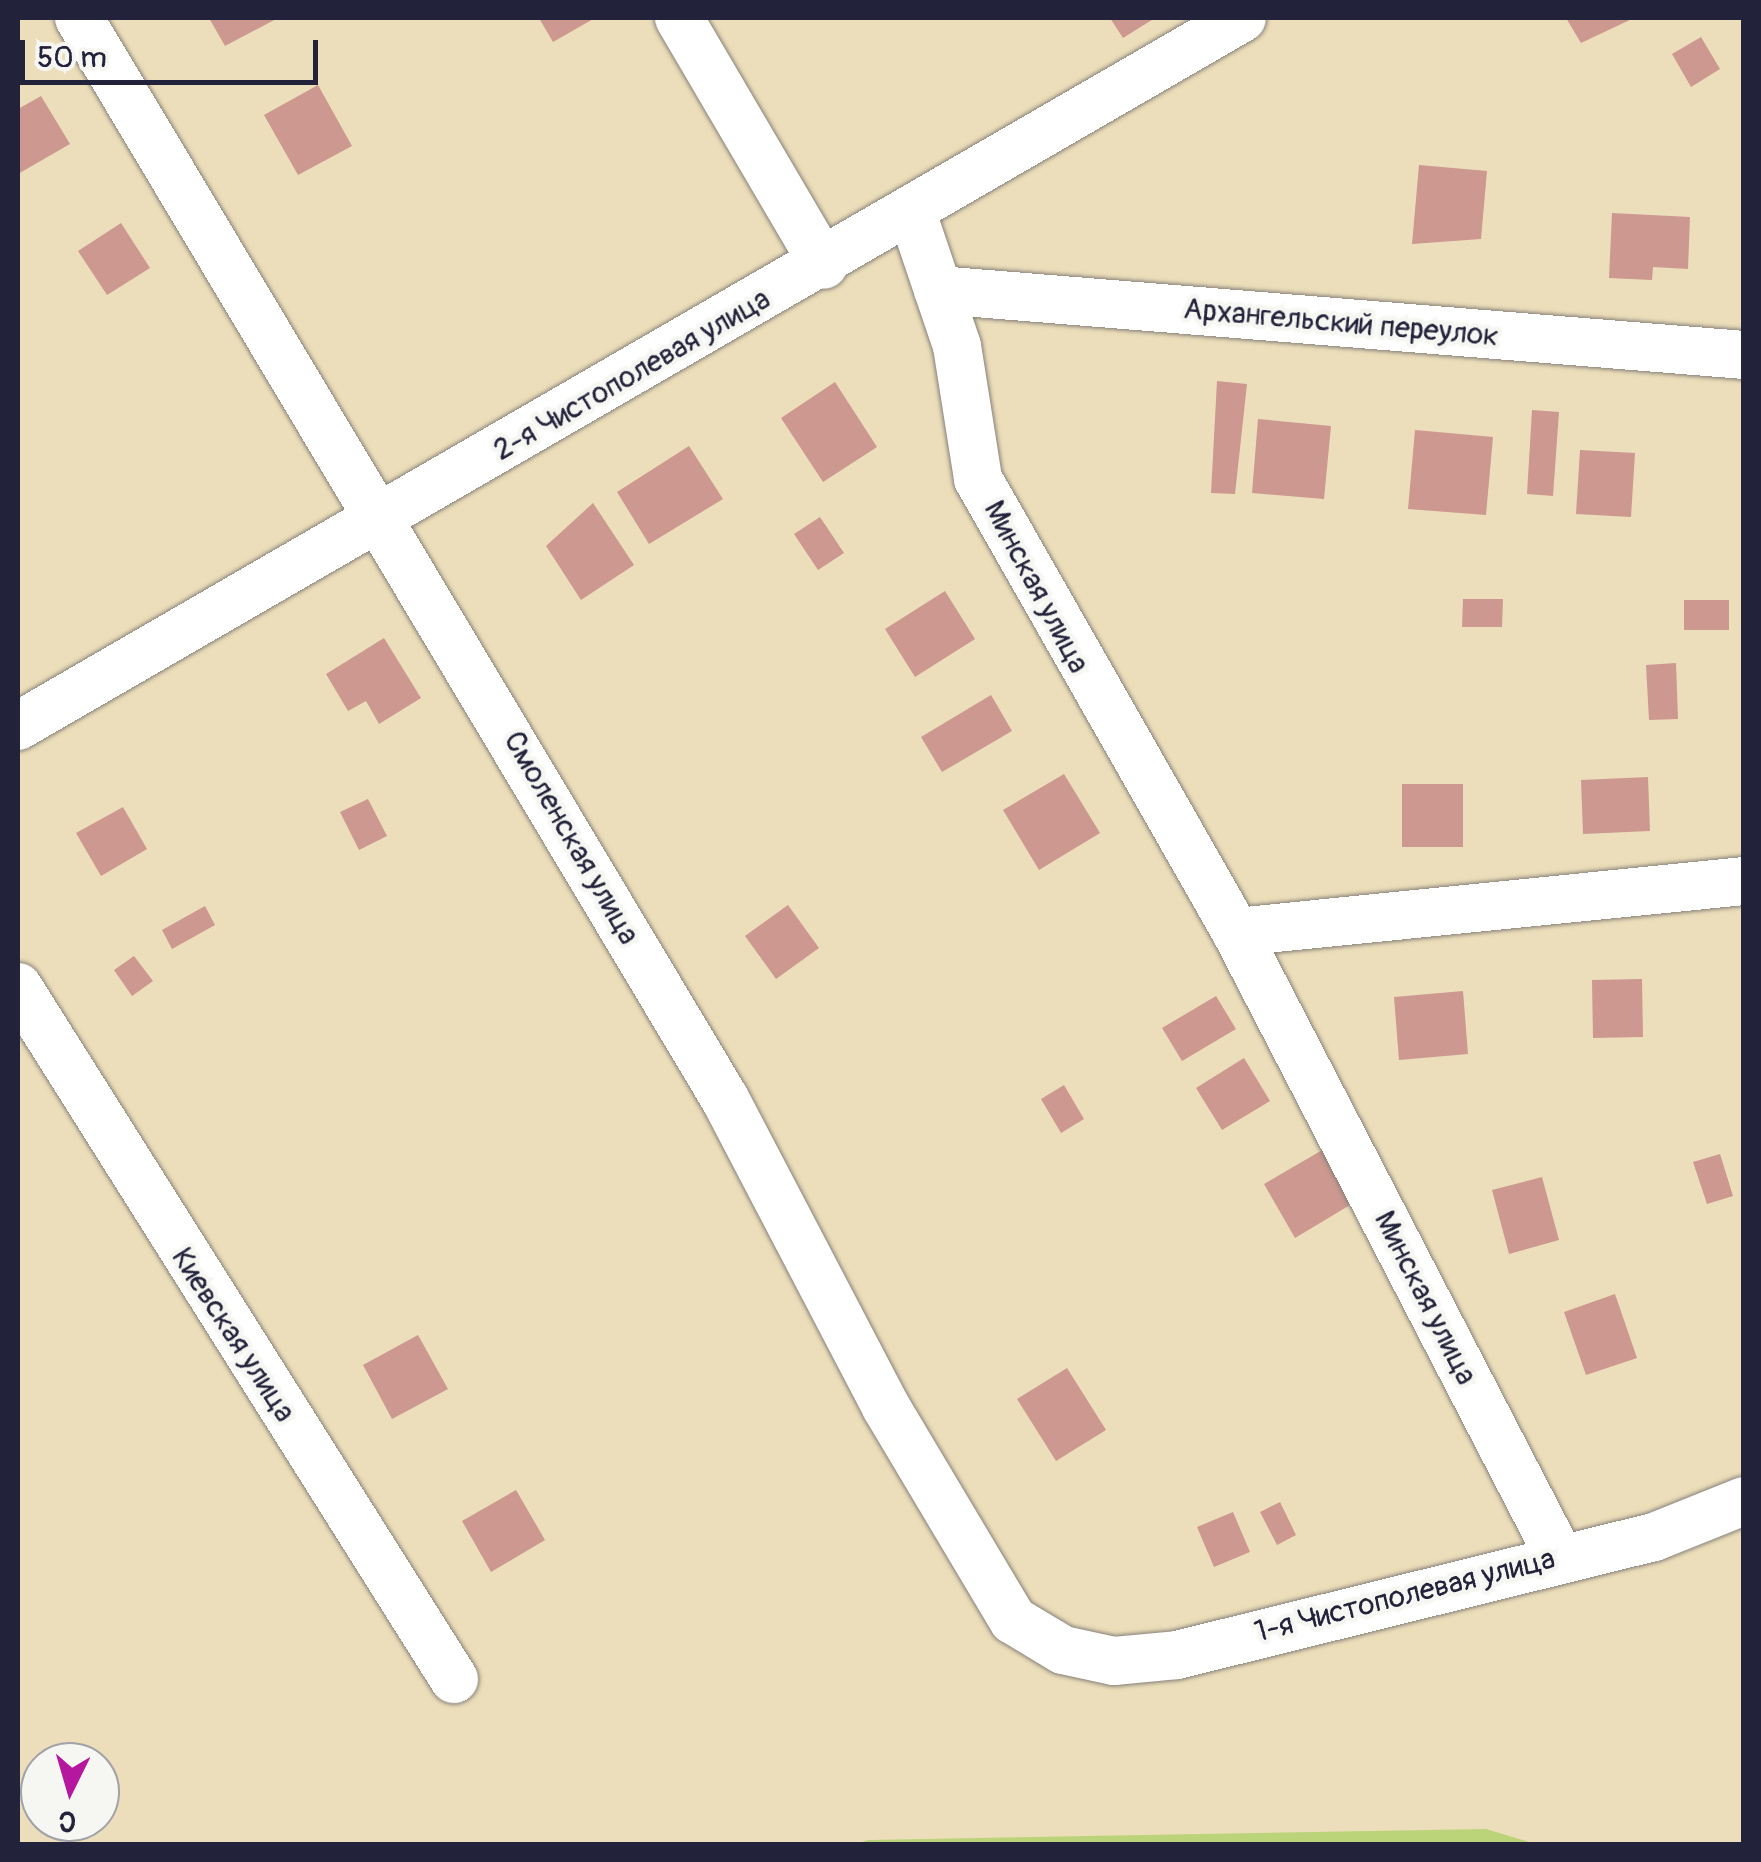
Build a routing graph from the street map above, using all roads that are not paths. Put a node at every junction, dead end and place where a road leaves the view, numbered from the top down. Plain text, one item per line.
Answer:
1 (78, 18) edge
2 (679, 18) edge
3 (1242, 18) edge
4 (912, 213) junction
5 (824, 265) junction
6 (938, 290) junction
7 (1744, 355) edge
8 (382, 518) junction
9 (18, 726) edge
10 (1744, 881) edge
11 (1236, 932) junction
12 (18, 987) edge
13 (1744, 1502) edge
14 (1560, 1558) junction
15 (1063, 1650) joint
16 (454, 1680) dead end

1 - 8 street, Смоленская улица
2 - 5 street
3 - 4 street, 2-я Чистополевая улица
4 - 5 street, 2-я Чистополевая улица
4 - 6 street, Минская улица
5 - 8 street, 2-я Чистополевая улица
6 - 7 street, Архангельский переулок
6 - 11 street, Минская улица
8 - 9 street, 2-я Чистополевая улица
8 - 15 street, Смоленская улица
10 - 11 street
11 - 14 street, Минская улица
12 - 16 street, Киевская улица
13 - 14 street, 1-я Чистополевая улица
14 - 15 street, 1-я Чистополевая улица

